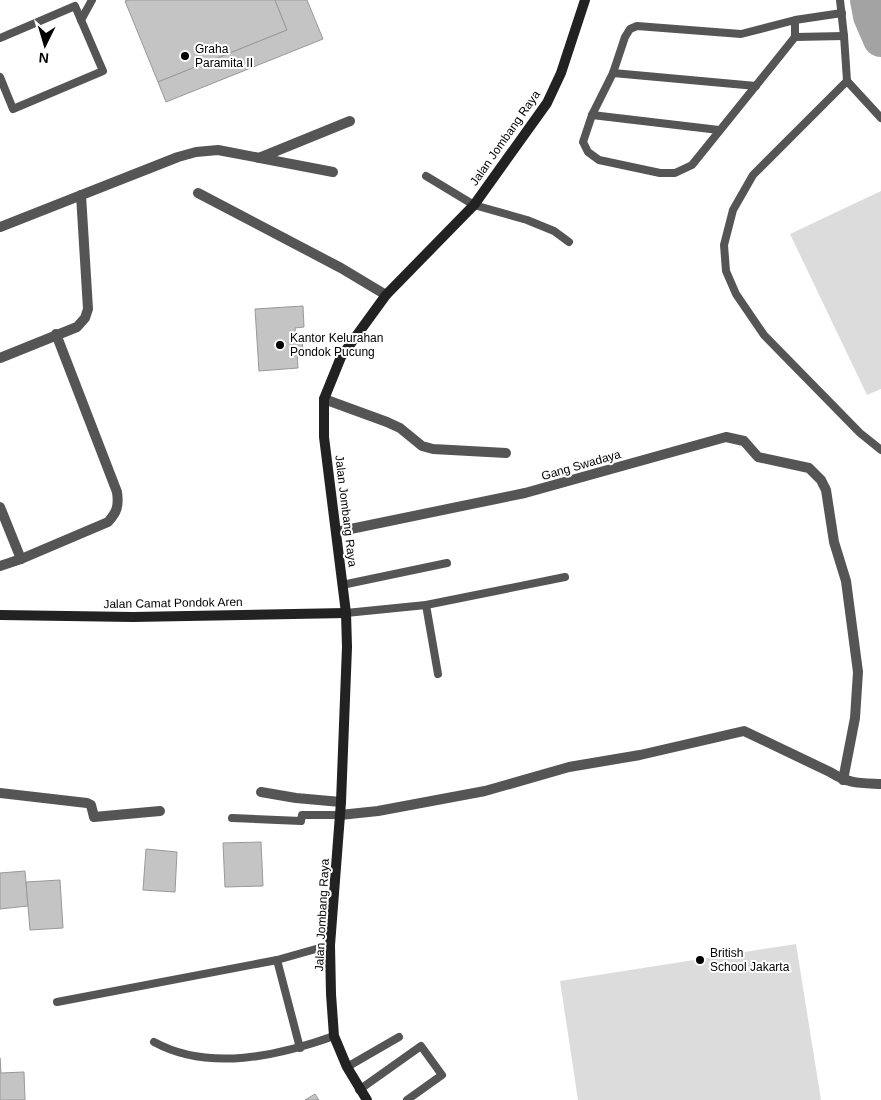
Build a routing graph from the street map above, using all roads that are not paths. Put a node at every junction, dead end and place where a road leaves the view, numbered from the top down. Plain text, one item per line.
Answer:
1 (92, 0) edge
2 (585, 0) edge
3 (840, 0) edge
4 (842, 13) junction
5 (81, 20) junction
6 (795, 20) junction
7 (844, 36) junction
8 (0, 38) edge
9 (795, 38) junction
10 (613, 73) junction
11 (0, 77) edge
12 (847, 81) junction
13 (756, 86) junction
14 (592, 115) junction
15 (881, 118) edge
16 (350, 121) dead end
17 (719, 130) junction
18 (259, 158) junction
19 (333, 172) dead end
20 (426, 176) dead end
21 (198, 193) dead end
22 (81, 195) junction
23 (474, 205) junction
24 (0, 227) edge
25 (569, 242) dead end
26 (386, 296) junction
27 (56, 334) junction
28 (0, 358) edge
29 (324, 399) junction
30 (881, 450) edge
31 (506, 453) dead end
32 (0, 507) edge
33 (336, 532) junction
34 (21, 559) junction
35 (447, 563) dead end
36 (0, 566) edge
37 (565, 578) dead end
38 (342, 585) junction
39 (426, 605) junction
40 (346, 613) junction
41 (0, 615) edge
42 (438, 674) dead end
43 (843, 780) junction
44 (881, 784) edge
45 (261, 792) dead end
46 (0, 793) edge
47 (341, 802) junction
48 (160, 811) dead end
49 (340, 815) junction
50 (232, 818) dead end
51 (330, 945) junction
52 (277, 960) junction
53 (57, 1002) dead end
54 (334, 1036) junction
55 (399, 1038) dead end
56 (154, 1042) dead end
57 (300, 1048) junction
58 (347, 1067) junction
59 (359, 1090) junction
60 (367, 1100) edge
61 (406, 1100) edge

1 - 5 lane
2 - 23 main road, Jalan Jombang Raya
3 - 4 lane
4 - 6 lane
4 - 7 lane
5 - 8 lane
5 - 11 lane
6 - 9 lane
6 - 10 lane
7 - 9 lane
7 - 12 lane
9 - 13 lane
10 - 13 lane
10 - 14 lane
12 - 15 lane
12 - 30 lane
13 - 17 lane
14 - 17 lane
14 - 17 lane
16 - 18 street
18 - 19 street
18 - 22 street
20 - 23 lane
21 - 26 street
22 - 24 street
22 - 27 street
23 - 25 lane
23 - 26 main road, Jalan Jombang Raya
26 - 29 main road, Jalan Jombang Raya
27 - 28 street
27 - 34 street
29 - 31 street
29 - 33 main road, Jalan Jombang Raya
32 - 34 street
33 - 38 main road, Jalan Jombang Raya
33 - 43 street, Gang Swadaya
34 - 36 street
35 - 38 lane
37 - 39 lane
38 - 40 main road, Jalan Jombang Raya
39 - 40 lane
39 - 42 lane
40 - 41 main road, Jalan Camat Pondok Aren
40 - 47 main road, Jalan Jombang Raya
43 - 44 street
43 - 49 street
45 - 47 street
46 - 48 street
47 - 49 main road, Jalan Jombang Raya
49 - 50 lane
49 - 51 main road, Jalan Jombang Raya
51 - 52 lane
51 - 54 main road, Jalan Jombang Raya
52 - 53 lane
52 - 57 lane
54 - 57 lane
54 - 58 main road, Jalan Jombang Raya
55 - 58 lane
56 - 57 lane
58 - 59 main road, Jalan Jombang Raya
59 - 60 main road, Jalan Jombang Raya
59 - 61 lane

